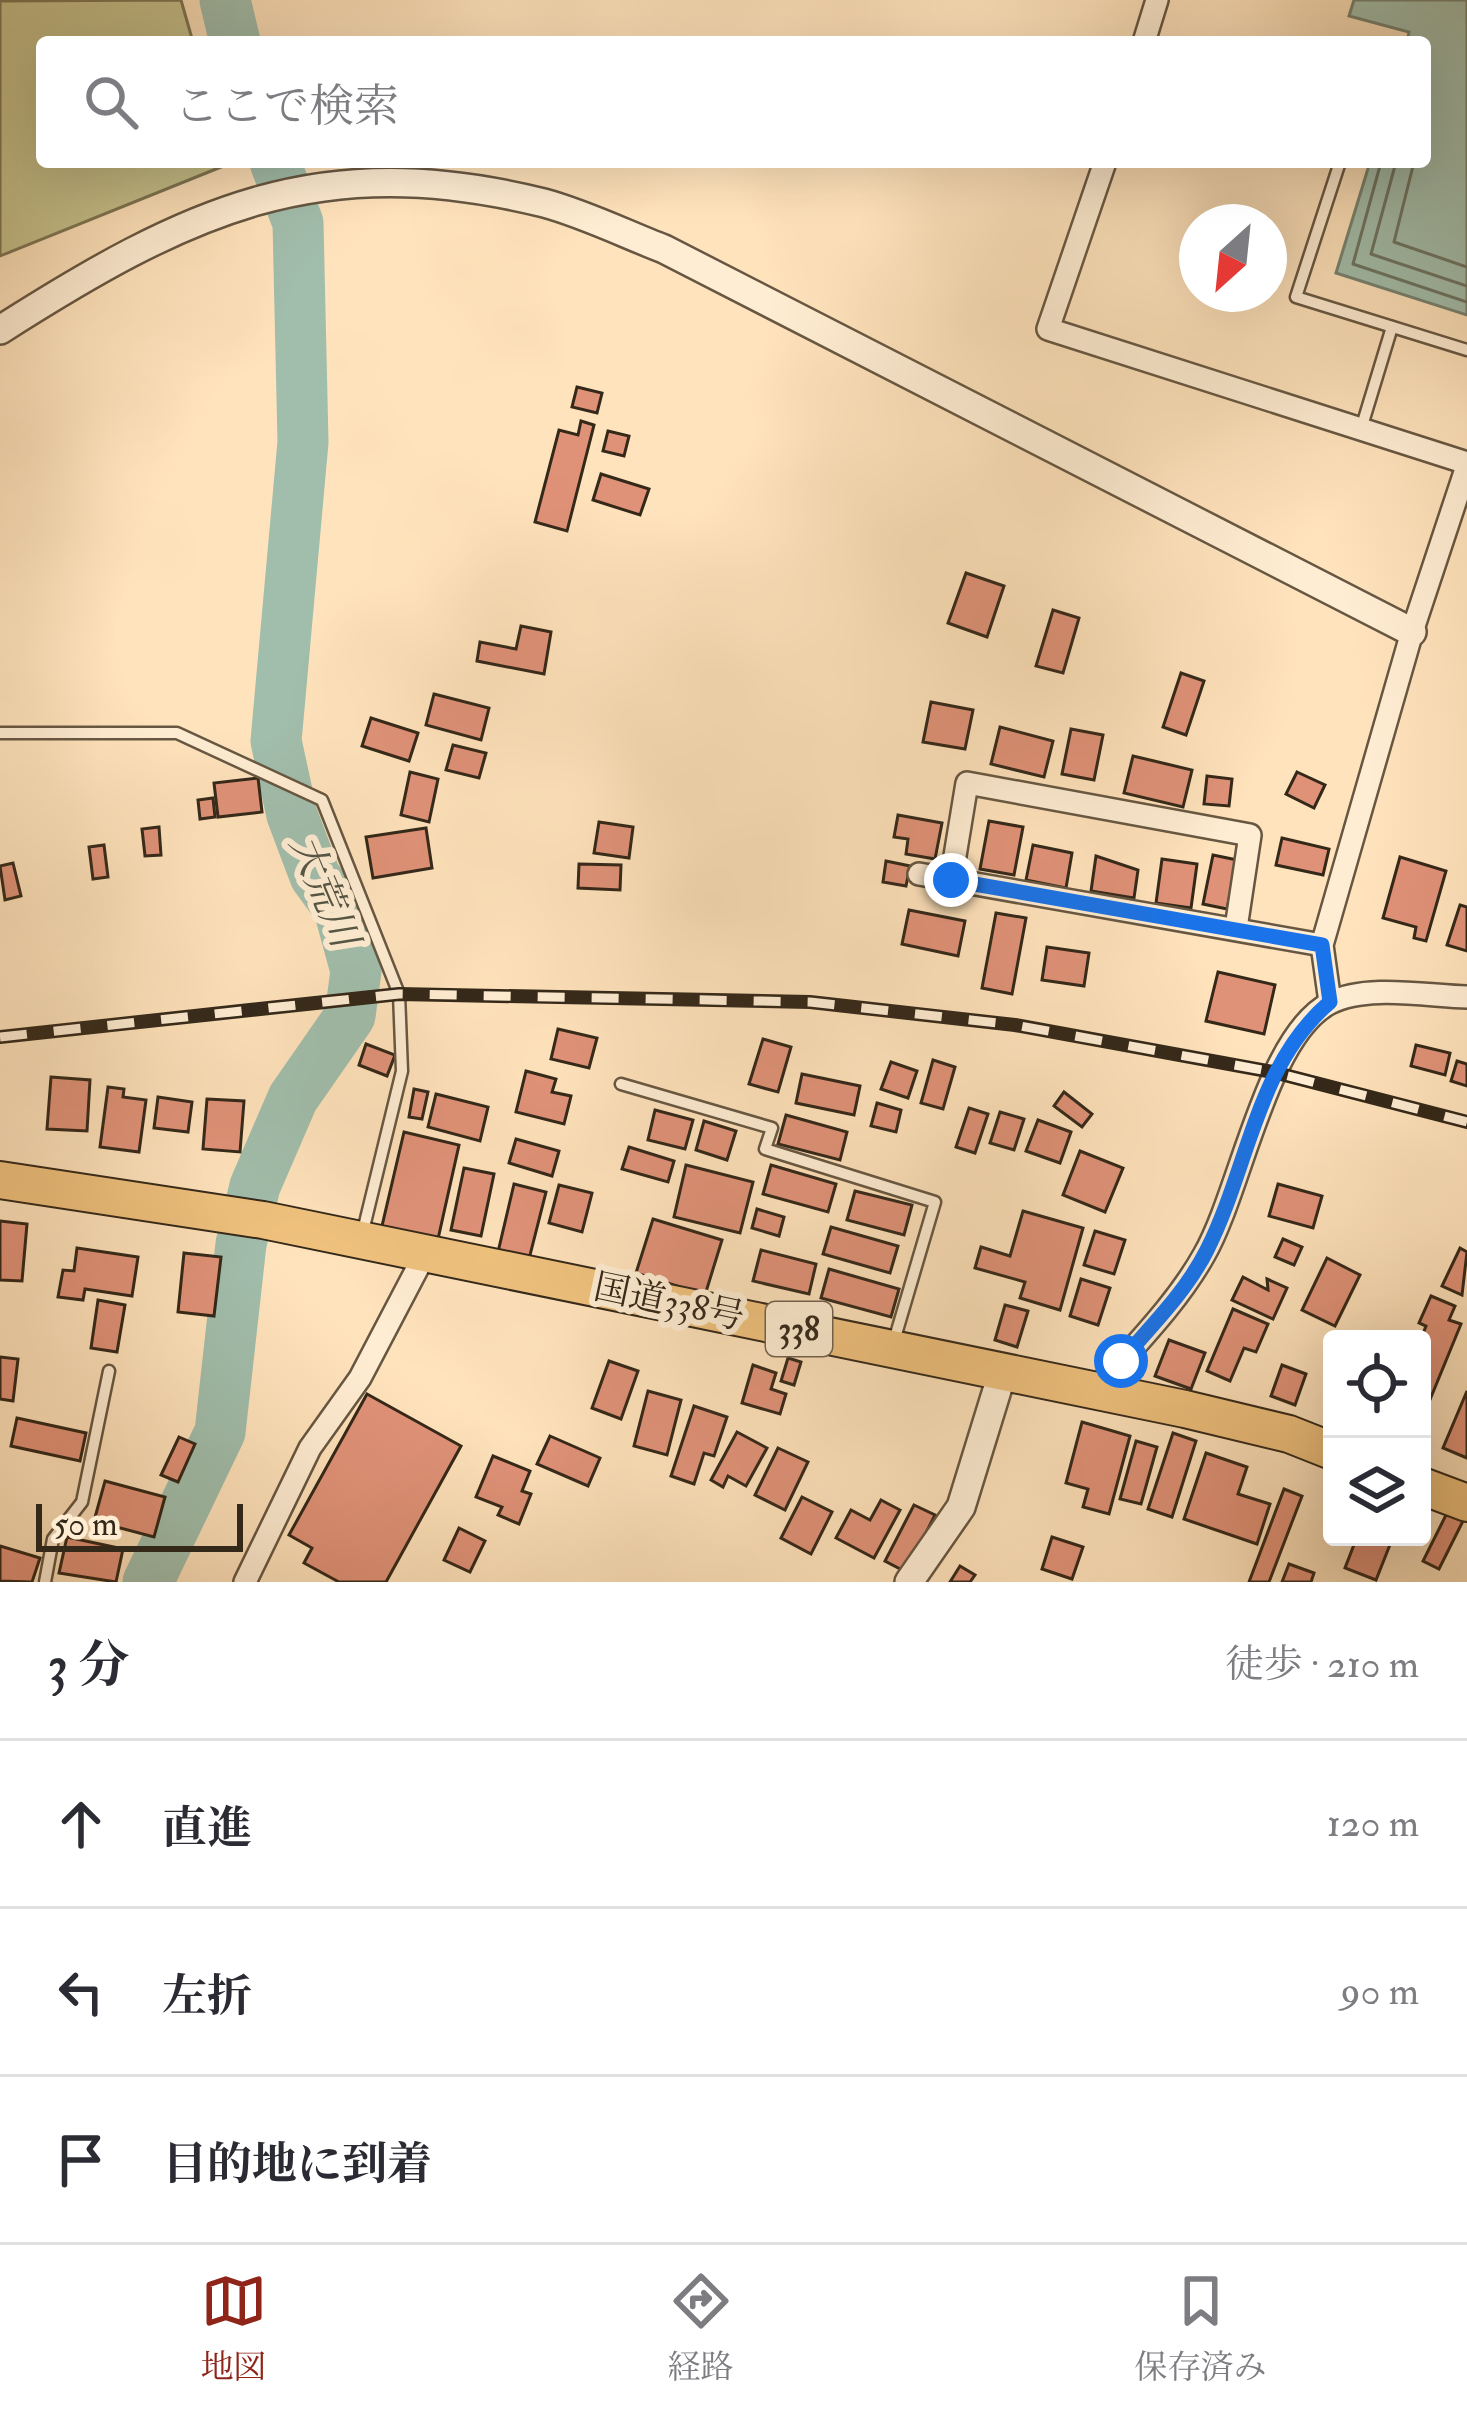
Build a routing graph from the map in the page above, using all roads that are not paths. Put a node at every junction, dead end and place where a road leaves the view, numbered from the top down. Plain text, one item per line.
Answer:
1 (1157, 0) edge
2 (1146, 36) edge
3 (1103, 168) edge
4 (1338, 168) edge
5 (1392, 327) junction
6 (0, 330) edge
7 (1467, 350) edge
8 (1360, 429) junction
9 (1467, 465) edge
10 (1412, 632) junction
11 (0, 733) edge
12 (919, 874) dead end
13 (951, 880) junction
14 (1236, 928) junction
15 (1322, 945) junction
16 (1467, 997) edge
17 (1330, 1002) junction
18 (622, 1084) dead end
19 (0, 1180) edge
20 (361, 1239) junction
21 (426, 1252) junction
22 (891, 1349) junction
23 (109, 1371) dead end
24 (1002, 1374) junction
25 (1095, 1391) junction
26 (1323, 1447) edge
27 (1431, 1489) edge
28 (1467, 1503) edge
29 (44, 1582) edge
30 (244, 1582) edge
31 (909, 1582) edge

1 - 2 street
3 - 8 street
4 - 5 lane
5 - 7 lane
5 - 8 lane
6 - 10 street
8 - 9 street
9 - 10 street
10 - 15 street
11 - 20 lane
12 - 13 street
13 - 14 street
13 - 14 street
14 - 15 street
15 - 17 street
16 - 17 street
17 - 25 street
18 - 22 lane
19 - 20 highway, 国道338号 / 338
20 - 21 highway, 国道338号 / 338
21 - 22 highway, 国道338号 / 338
21 - 30 street
22 - 24 highway, 国道338号 / 338
23 - 29 lane
24 - 25 highway, 国道338号 / 338
24 - 31 street
25 - 26 highway, 国道338号 / 338
27 - 28 highway

